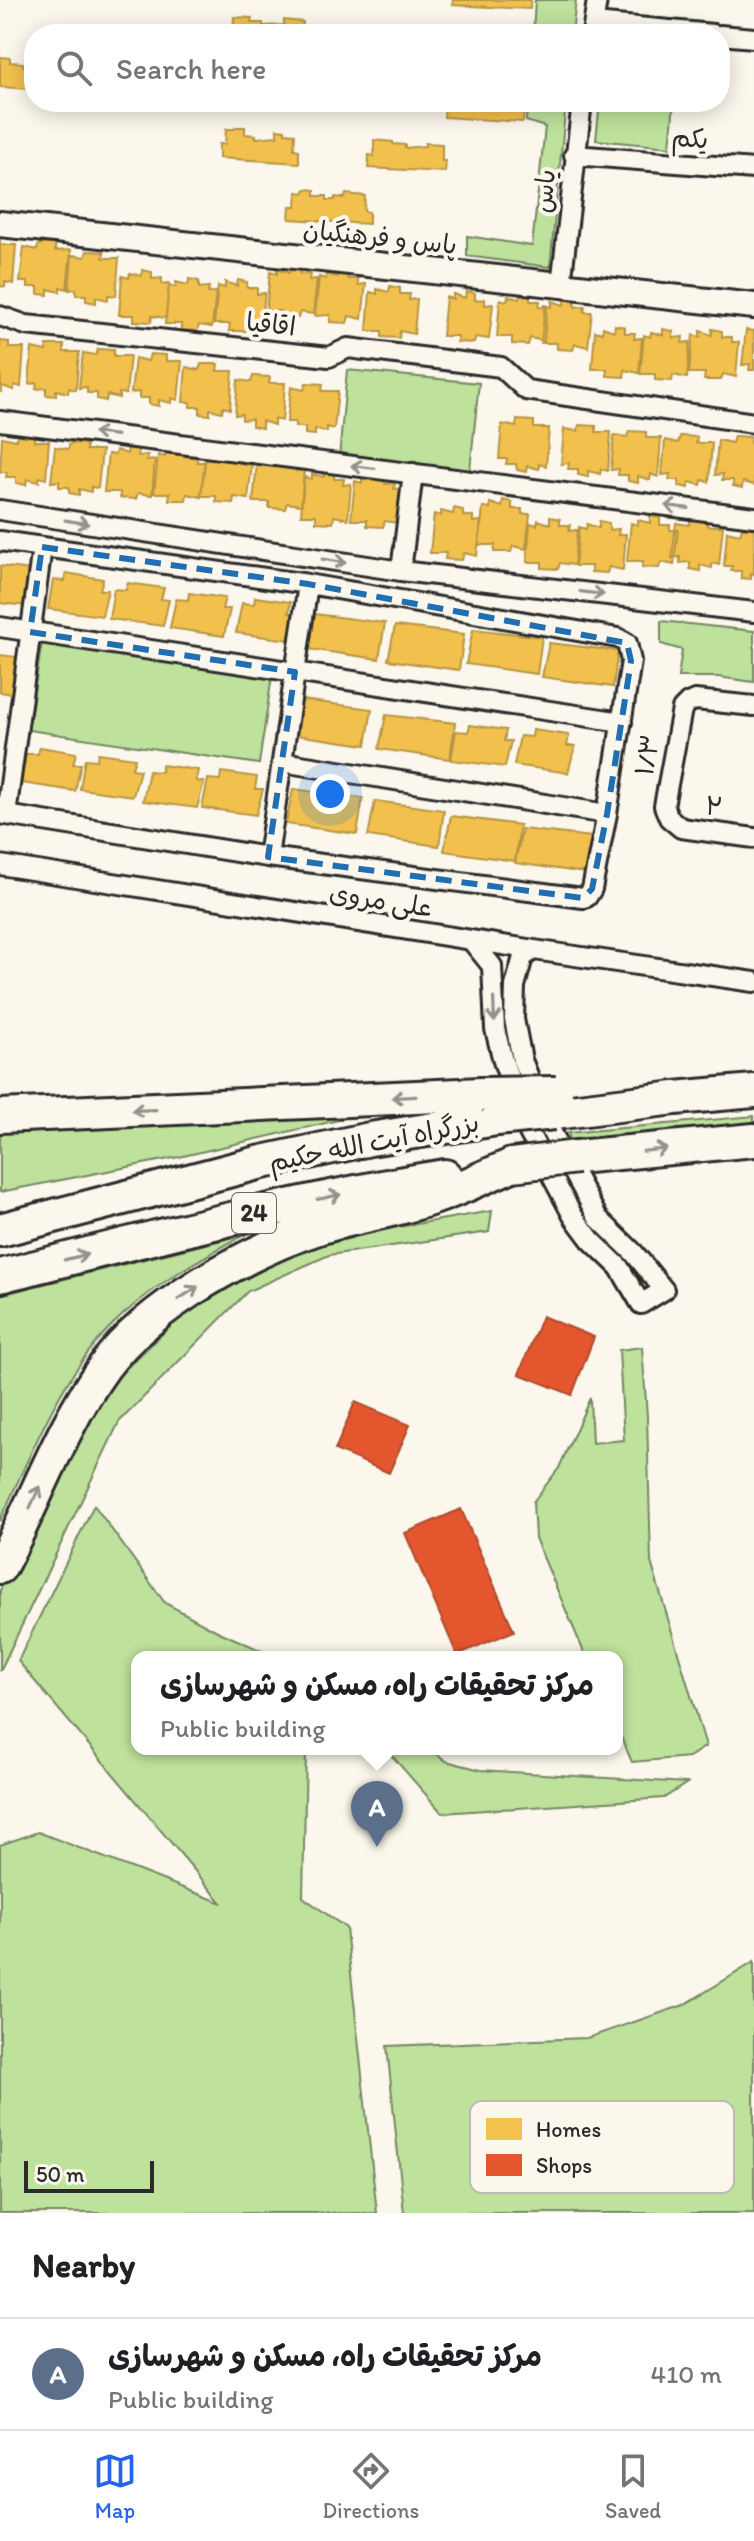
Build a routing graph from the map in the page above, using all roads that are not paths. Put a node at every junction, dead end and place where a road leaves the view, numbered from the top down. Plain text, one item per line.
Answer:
1 (597, 0) edge
2 (594, 24) edge
3 (730, 36) edge
4 (754, 38) edge
5 (580, 112) edge
6 (574, 155) junction
7 (754, 169) edge
8 (0, 224) edge
9 (561, 285) junction
10 (754, 306) edge
11 (0, 316) edge
12 (0, 421) edge
13 (754, 423) edge
14 (413, 473) junction
15 (0, 510) edge
16 (754, 517) edge
17 (0, 541) edge
18 (42, 547) junction
19 (401, 571) junction
20 (308, 584) junction
21 (754, 612) edge
22 (0, 627) edge
23 (30, 632) junction
24 (295, 672) junction
25 (754, 706) edge
26 (9, 717) edge
27 (622, 722) junction
28 (282, 762) junction
29 (3, 814) edge
30 (607, 814) junction
31 (669, 818) joint
32 (754, 838) edge
33 (268, 857) junction
34 (0, 865) edge
35 (471, 940) junction
36 (534, 950) junction
37 (754, 982) edge
38 (754, 1091) edge
39 (490, 1106) junction
40 (0, 1116) edge
41 (754, 1140) edge
42 (258, 1163) junction
43 (512, 1165) junction
44 (0, 1212) edge
45 (0, 1230) edge
46 (634, 1253) junction
47 (619, 1267) junction
48 (0, 1276) edge
49 (0, 1567) edge

1 - 2 street
3 - 4 street
5 - 6 street, یاس
6 - 7 street, یکم
6 - 9 street, یاس
8 - 9 street, پاس و فرهنگیان
9 - 10 street, پاس و فرهنگیان
11 - 13 street, اقاقیا
14 -> 12 street
16 -> 14 street
14 - 19 street
15 -> 19 street
17 - 18 street
18 - 20 street
18 - 23 street
19 -> 21 street
20 - 24 street
20 - 27 street
22 - 23 street
23 - 24 street
23 - 26 street
24 - 27 street
24 - 28 street
25 - 31 street, ۱/۳
26 - 29 street
27 - 30 street
28 - 30 street
28 - 33 street
29 - 33 street
30 - 33 street
31 - 32 street, ۲
34 - 35 street, علی مروی
35 - 36 street, علی مروی
35 -> 47 street
36 - 37 street, علی مروی
36 - 46 street
38 - 39 highway, بزرگراه آیت الله حکیم / 24, bridge
39 -> 40 highway
39 - 42 highway, بزرگراه آیت الله حکیم / 24
43 -> 41 highway, بزرگراه آیت الله حکیم / 24, bridge
42 - 44 highway
42 - 45 highway, بزرگراه آیت الله حکیم / 24
48 -> 43 highway, بزرگراه آیت الله حکیم / 24
49 -> 43 highway
46 - 47 street
46 - 47 street

